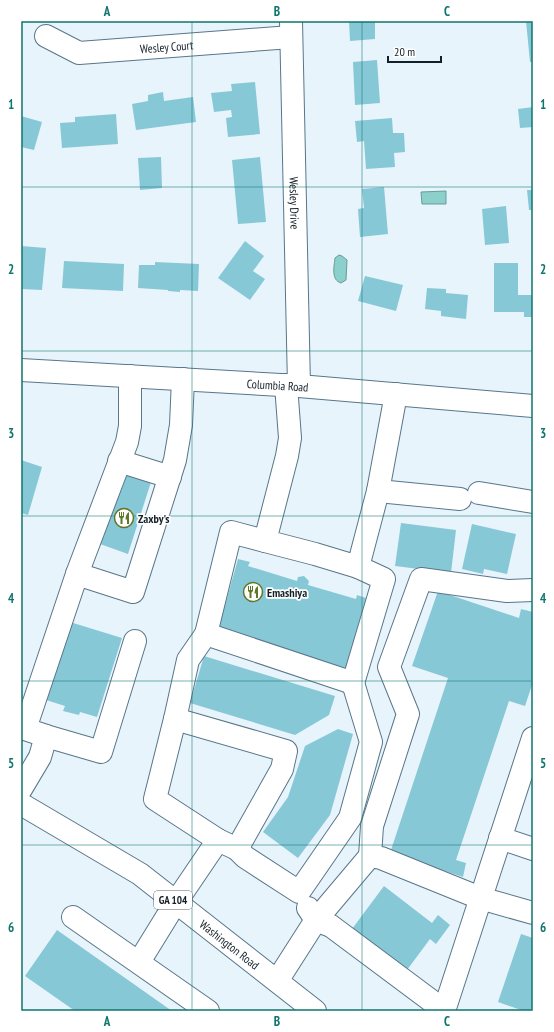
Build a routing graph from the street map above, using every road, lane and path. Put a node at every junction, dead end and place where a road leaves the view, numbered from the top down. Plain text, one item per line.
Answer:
1 (291, 29) edge
2 (46, 36) dead end
3 (21, 370) edge
4 (130, 376) junction
5 (183, 379) junction
6 (293, 385) junction
7 (396, 394) junction
8 (533, 406) edge
9 (120, 461) junction
10 (170, 477) junction
11 (378, 491) junction
12 (533, 502) edge
13 (265, 541) junction
14 (358, 567) junction
15 (77, 574) junction
16 (533, 590) edge
17 (206, 634) junction
18 (134, 641) dead end
19 (353, 683) junction
20 (175, 719) junction
21 (46, 736) junction
22 (533, 738) edge
23 (21, 788) edge
24 (21, 804) edge
25 (500, 838) junction
26 (228, 845) junction
27 (533, 849) edge
28 (370, 856) junction
29 (299, 892) junction
30 (480, 898) junction
31 (176, 902) junction
32 (533, 913) edge
33 (73, 917) dead end
34 (316, 920) junction
35 (139, 962) junction
36 (277, 981) junction
37 (208, 1011) edge
38 (315, 1011) edge
39 (444, 1011) edge

1 - 2 main road, Wesley Court
1 - 6 main road, Wesley Drive
3 - 4 main road, Columbia Road
4 - 5 main road, Columbia Road
4 - 9 main road
5 - 6 main road, Columbia Road
5 - 10 main road
6 - 7 main road, Columbia Road
6 - 13 main road, Wesley Drive
7 - 8 main road, Columbia Road
7 - 11 main road
9 - 10 main road
9 - 15 main road
10 - 15 main road
11 - 12 main road
11 - 14 main road
13 - 14 main road
13 - 17 main road
14 - 19 main road
15 - 21 main road
16 - 28 main road
17 - 19 main road
17 - 20 main road
18 - 21 main road
19 - 29 main road
20 - 26 main road
20 - 26 main road
21 - 23 main road
22 - 25 main road
24 - 31 main road, Washington Road / GA 104
25 - 27 main road
25 - 30 main road
26 - 29 main road
26 - 31 main road
28 - 30 main road
28 - 34 main road
29 - 34 main road
30 - 32 main road
30 - 39 main road
31 - 35 main road
31 - 36 main road, Washington Road / GA 104
33 - 35 main road
34 - 36 main road
34 - 39 main road
35 - 37 main road
36 - 38 main road, Washington Road / GA 104

